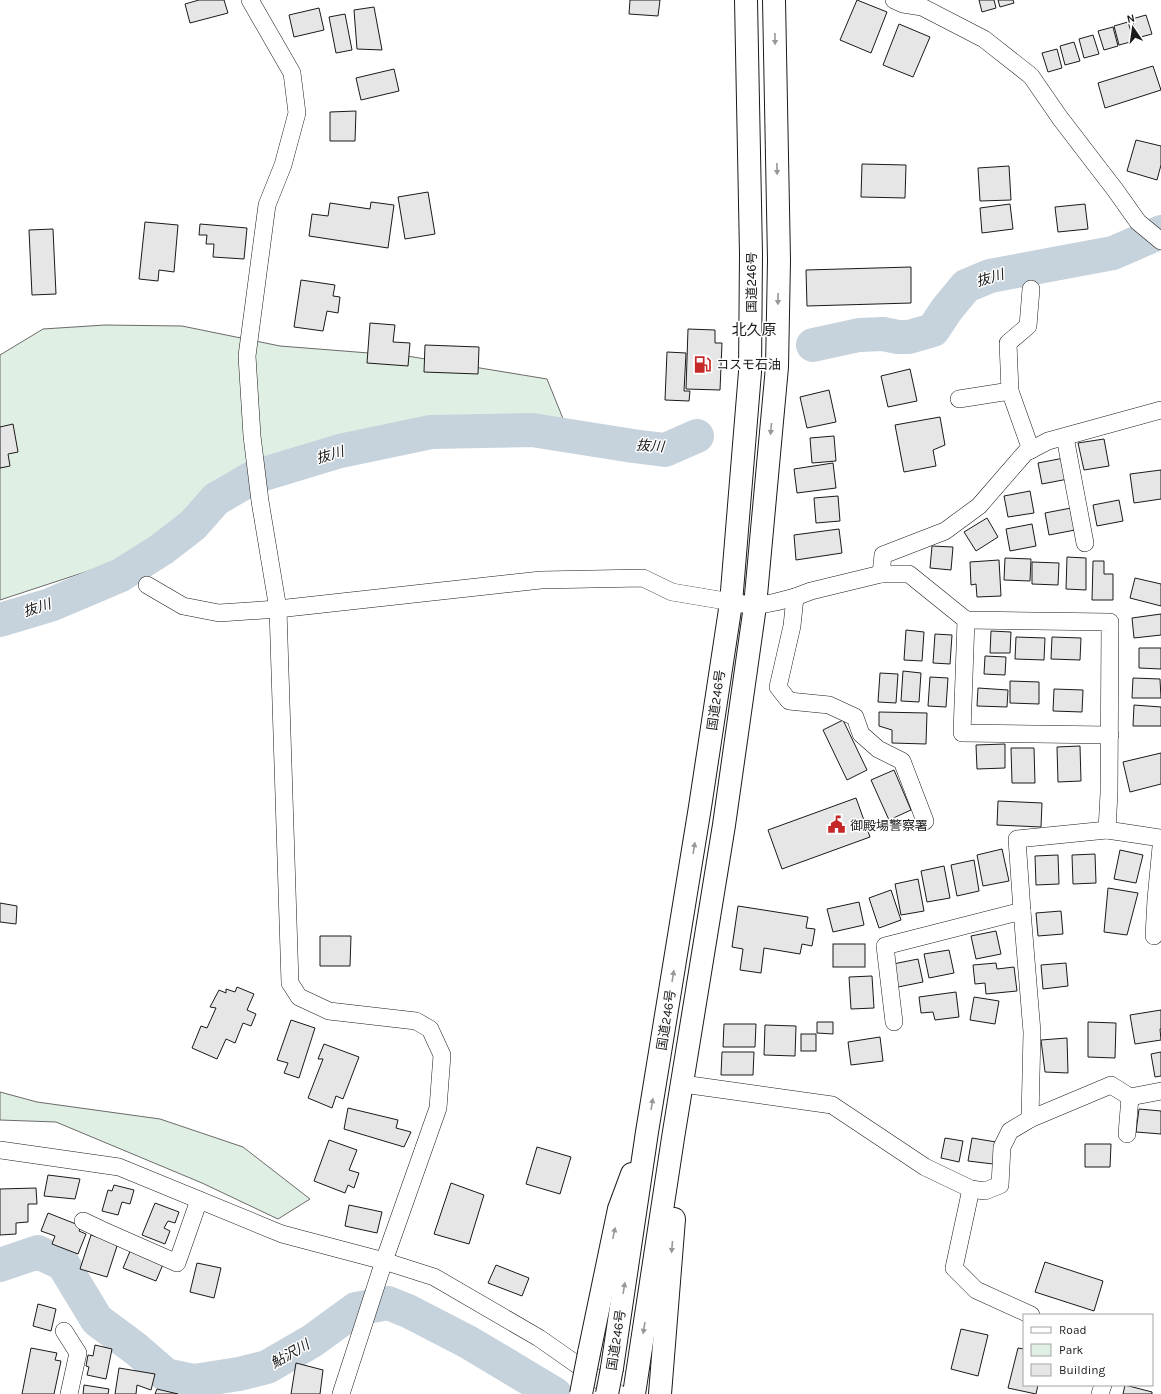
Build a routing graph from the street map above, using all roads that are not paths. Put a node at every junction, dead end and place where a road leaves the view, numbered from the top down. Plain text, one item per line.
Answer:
1 (250, 0) edge
2 (746, 0) edge
3 (774, 0) edge
4 (894, 0) edge
5 (929, 3) edge
6 (1161, 241) edge
7 (1031, 289) dead end
8 (1010, 391) junction
9 (959, 399) dead end
10 (1161, 410) edge
11 (1065, 437) junction
12 (1031, 450) junction
13 (1085, 543) dead end
14 (881, 574) junction
15 (148, 584) dead end
16 (795, 597) junction
17 (731, 603) junction
18 (754, 606) junction
19 (278, 609) junction
20 (966, 620) junction
21 (1110, 735) junction
22 (925, 821) dead end
23 (1107, 830) junction
24 (1161, 838) edge
25 (1161, 847) edge
26 (1158, 900) edge
27 (1022, 911) junction
28 (1154, 936) dead end
29 (894, 1022) dead end
30 (683, 1084) junction
31 (1161, 1091) edge
32 (1130, 1097) junction
33 (1030, 1119) junction
34 (648, 1132) junction
35 (1127, 1134) dead end
36 (673, 1138) junction
37 (0, 1150) edge
38 (971, 1189) junction
39 (199, 1200) junction
40 (83, 1221) dead end
41 (384, 1261) junction
42 (1029, 1314) edge
43 (64, 1332) dead end
44 (635, 1387) edge
45 (660, 1393) edge
46 (69, 1394) edge
47 (341, 1394) edge
48 (581, 1394) edge
49 (608, 1394) edge
50 (619, 1394) edge

1 - 19 street
2 - 17 highway, 国道246号
3 -> 18 highway, 国道246号
4 - 5 street
5 - 6 street
7 - 8 street
8 - 9 street
8 - 12 street
10 - 11 street
11 - 12 street
11 - 13 street
12 - 14 street
14 - 16 street
14 - 20 street
15 - 19 street
16 - 18 street
16 - 22 street
17 - 18 street
17 - 19 street
34 -> 17 highway, 国道246号
18 - 30 highway, 国道246号
19 - 41 street
20 - 21 street
20 - 21 street
21 - 23 street
23 - 24 street
23 - 27 street
25 - 26 street
26 - 28 street
27 - 29 street
27 - 33 street
30 - 36 highway, 国道246号
30 - 38 street
31 - 32 street
32 - 33 street
32 - 35 street
33 - 38 street
48 -> 34 highway, bridge
49 -> 34 highway, 国道246号, bridge
36 -> 44 highway, 国道246号
36 -> 45 highway
37 - 39 street
38 - 42 street
39 - 40 street
39 - 41 street
41 - 47 street
41 - 50 street
43 - 46 street

